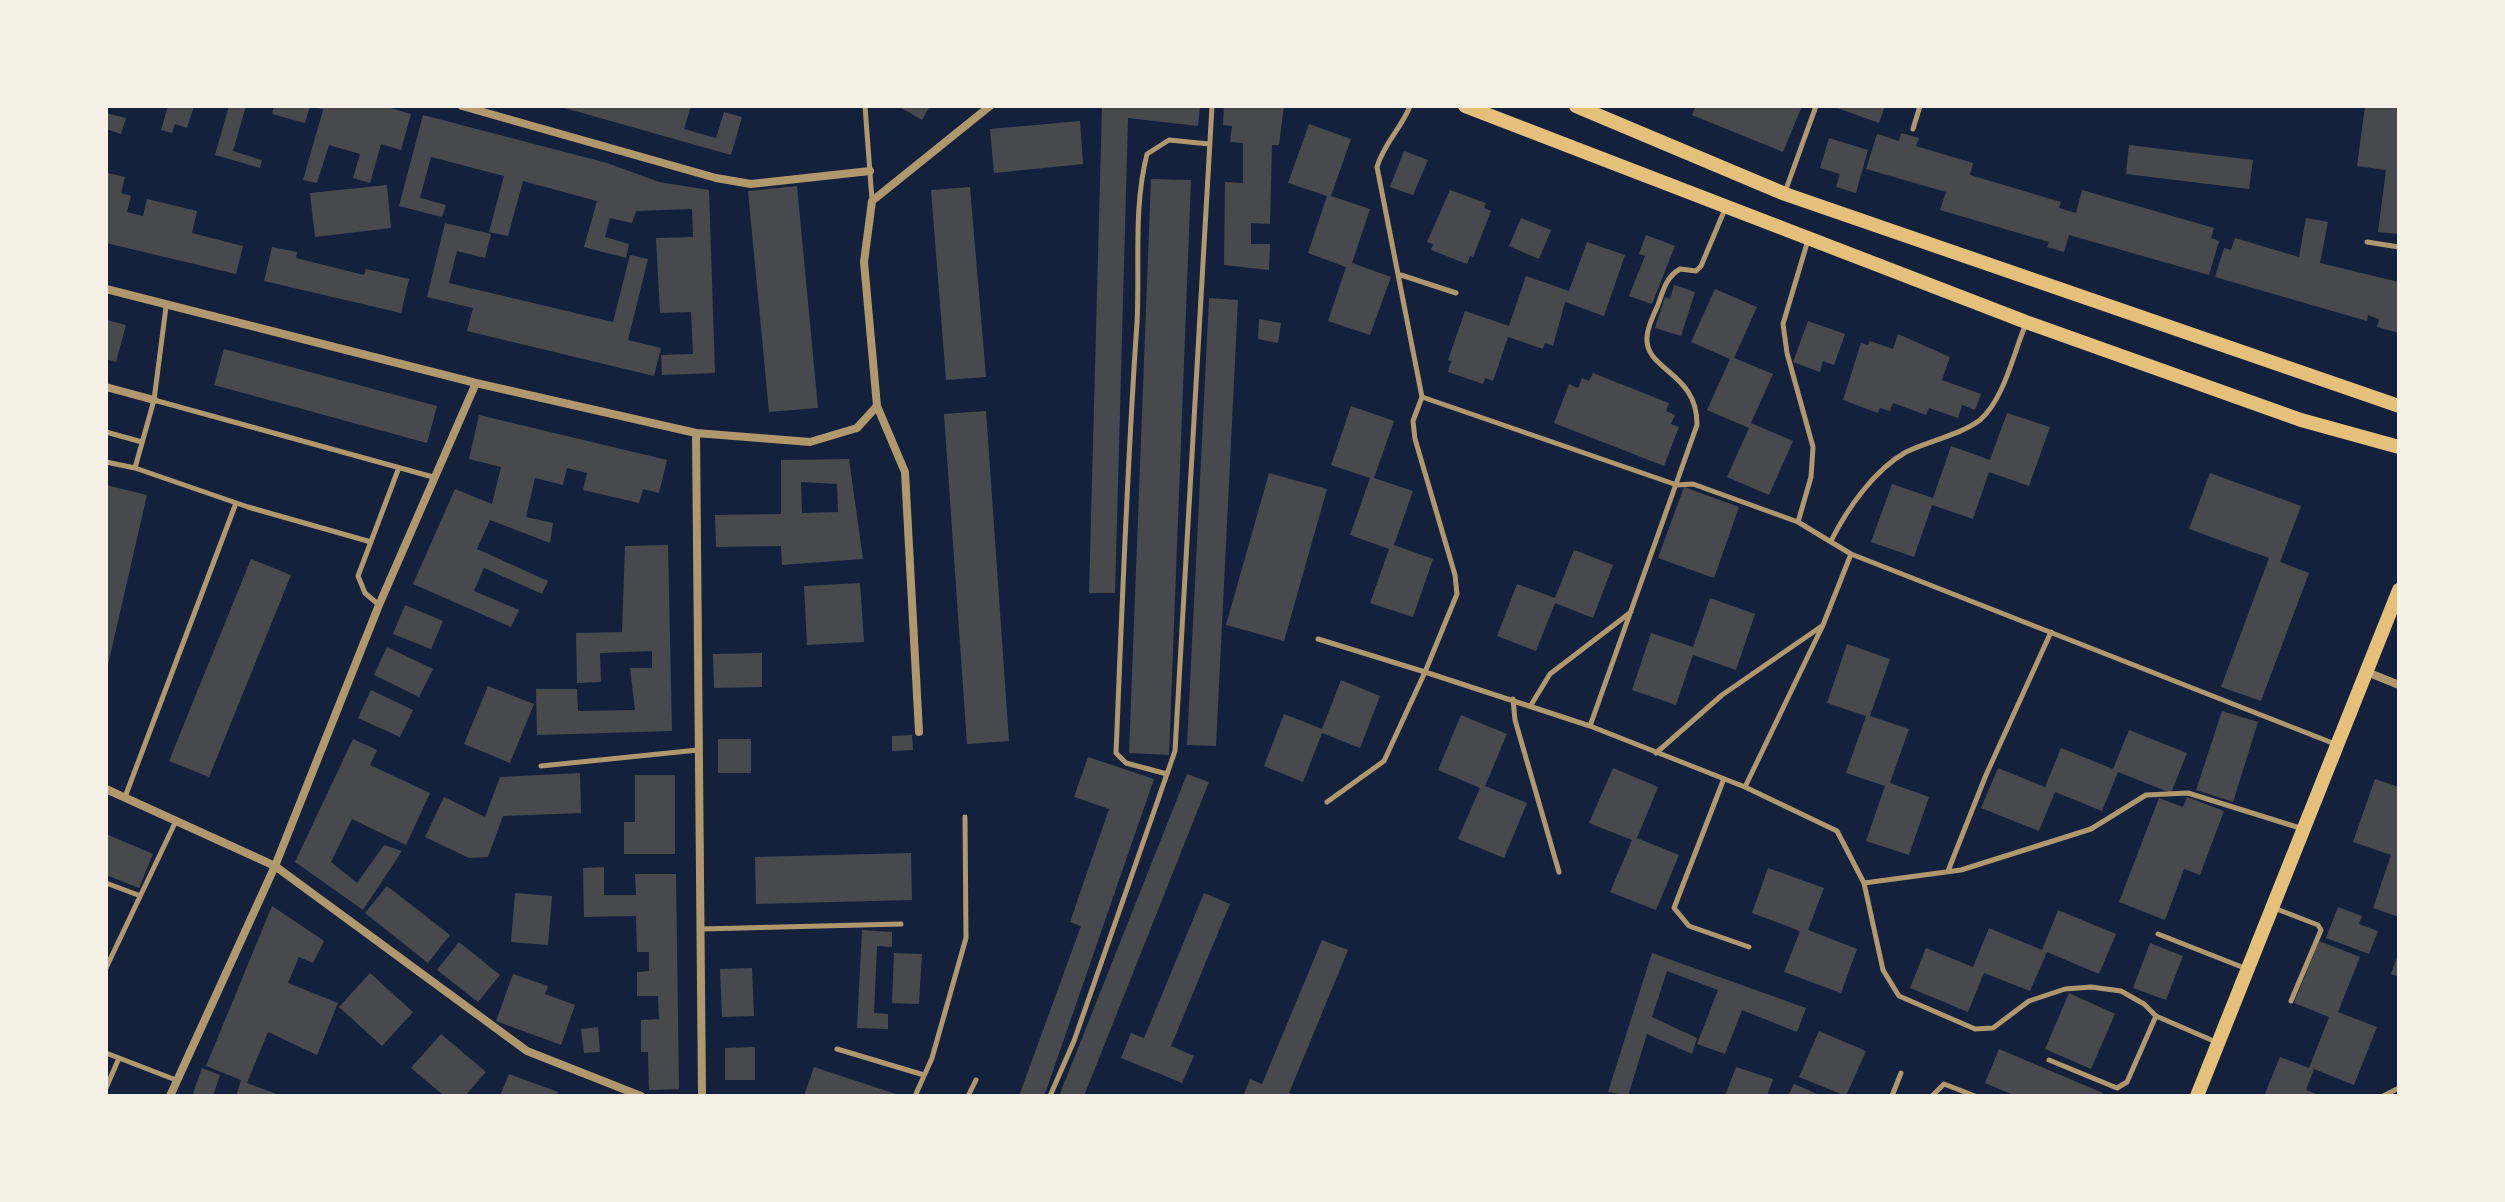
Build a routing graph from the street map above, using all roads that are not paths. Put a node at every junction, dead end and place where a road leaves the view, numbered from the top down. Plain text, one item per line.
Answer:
1 (462, 106) edge
2 (865, 106) edge
3 (990, 106) edge
4 (1212, 106) edge
5 (1410, 106) edge
6 (1465, 106) edge
7 (1576, 106) edge
8 (1816, 106) edge
9 (1920, 106) edge
10 (1913, 129) dead end
11 (1209, 144) junction
12 (870, 171) junction
13 (1785, 194) junction
14 (872, 201) junction
15 (1726, 206) junction
16 (1808, 239) junction
17 (2367, 242) dead end
18 (2399, 247) edge
19 (1401, 275) junction
20 (106, 289) edge
21 (1456, 293) dead end
22 (166, 307) junction
23 (2026, 322) junction
24 (476, 383) junction
25 (106, 387) edge
26 (1422, 397) junction
27 (154, 400) junction
28 (877, 406) junction
29 (2399, 406) edge
30 (106, 432) edge
31 (696, 433) junction
32 (142, 442) junction
33 (2399, 447) edge
34 (106, 462) edge
35 (135, 468) junction
36 (398, 470) junction
37 (433, 477) junction
38 (1677, 485) junction
39 (236, 503) junction
40 (1798, 522) junction
41 (1831, 541) junction
42 (371, 542) junction
43 (1851, 554) junction
44 (2399, 590) edge
45 (379, 605) junction
46 (1632, 612) junction
47 (1823, 625) junction
48 (2051, 632) junction
49 (1318, 639) dead end
50 (1425, 672) junction
51 (2367, 672) junction
52 (2399, 685) edge
53 (1513, 699) junction
54 (1531, 705) junction
55 (1590, 726) junction
56 (919, 732) dead end
57 (2339, 746) junction
58 (699, 750) junction
59 (1656, 753) junction
60 (541, 766) dead end
61 (1167, 774) junction
62 (1723, 781) junction
63 (1745, 787) junction
64 (106, 789) edge
65 (125, 798) junction
66 (1327, 802) dead end
67 (965, 817) dead end
68 (175, 823) junction
69 (2305, 829) junction
70 (275, 866) junction
71 (1948, 871) junction
72 (1559, 872) dead end
73 (106, 883) edge
74 (1864, 883) junction
75 (138, 895) junction
76 (2273, 908) junction
77 (901, 924) dead end
78 (701, 929) junction
79 (2158, 934) dead end
80 (1749, 947) dead end
81 (106, 968) edge
82 (2248, 969) junction
83 (2291, 1001) dead end
84 (2156, 1016) junction
85 (2218, 1043) junction
86 (837, 1049) dead end
87 (106, 1053) edge
88 (119, 1058) junction
89 (2049, 1060) dead end
90 (1901, 1073) dead end
91 (924, 1075) junction
92 (976, 1080) dead end
93 (177, 1081) junction
94 (106, 1088) edge
95 (2399, 1088) edge
96 (170, 1096) edge
97 (641, 1096) edge
98 (702, 1096) edge
99 (915, 1096) edge
100 (968, 1096) edge
101 (1050, 1096) edge
102 (1892, 1096) edge
103 (1932, 1096) edge
104 (1975, 1096) edge
105 (2197, 1096) edge
106 (2383, 1096) edge

1 - 12 street
2 - 12 lane
3 - 14 street
4 - 11 lane
5 - 19 lane
6 - 15 main road
7 - 13 main road
8 - 13 lane
9 - 10 lane
11 - 61 lane
11 - 61 lane
12 - 14 lane
13 - 29 main road
14 - 28 street
15 - 16 main road
15 - 38 lane
16 - 23 main road
16 - 40 lane
17 - 18 lane
19 - 21 lane
19 - 26 lane
20 - 22 street
22 - 24 street
22 - 27 lane
23 - 33 main road
23 - 41 lane
24 - 31 street
24 - 37 street
25 - 27 street
26 - 38 lane
26 - 50 lane
27 - 32 lane
27 - 36 lane
28 - 31 street
28 - 56 street
30 - 32 lane
31 - 58 street
32 - 35 lane
34 - 35 lane
35 - 39 lane
36 - 37 lane
36 - 42 lane
37 - 45 street
38 - 40 lane
38 - 46 lane
39 - 42 lane
39 - 65 lane
40 - 41 lane
41 - 43 lane
42 - 45 lane
43 - 47 lane
43 - 48 lane
44 - 51 main road
45 - 70 street
46 - 54 lane
46 - 55 lane
47 - 59 lane
47 - 63 lane
48 - 57 lane
48 - 71 lane
49 - 50 lane
50 - 53 lane
50 - 66 lane
51 - 52 street
51 - 57 main road
53 - 54 lane
53 - 72 lane
54 - 55 lane
55 - 59 lane
57 - 69 main road
58 - 60 lane
58 - 78 street
59 - 62 lane
61 - 101 lane
62 - 63 lane
62 - 80 lane
63 - 74 lane
64 - 65 street
65 - 68 street
67 - 91 lane
68 - 70 street
68 - 75 lane
69 - 71 lane
69 - 76 main road
70 - 93 street
70 - 97 street
71 - 74 lane
73 - 75 lane
74 - 84 lane
75 - 81 lane
76 - 82 main road
76 - 83 lane
77 - 78 lane
78 - 98 street
79 - 82 lane
82 - 85 main road
84 - 85 lane
84 - 89 lane
85 - 105 main road
86 - 91 lane
87 - 88 lane
88 - 93 lane
88 - 94 lane
90 - 102 lane
91 - 99 lane
92 - 100 lane
93 - 96 street
95 - 106 lane
103 - 104 lane

